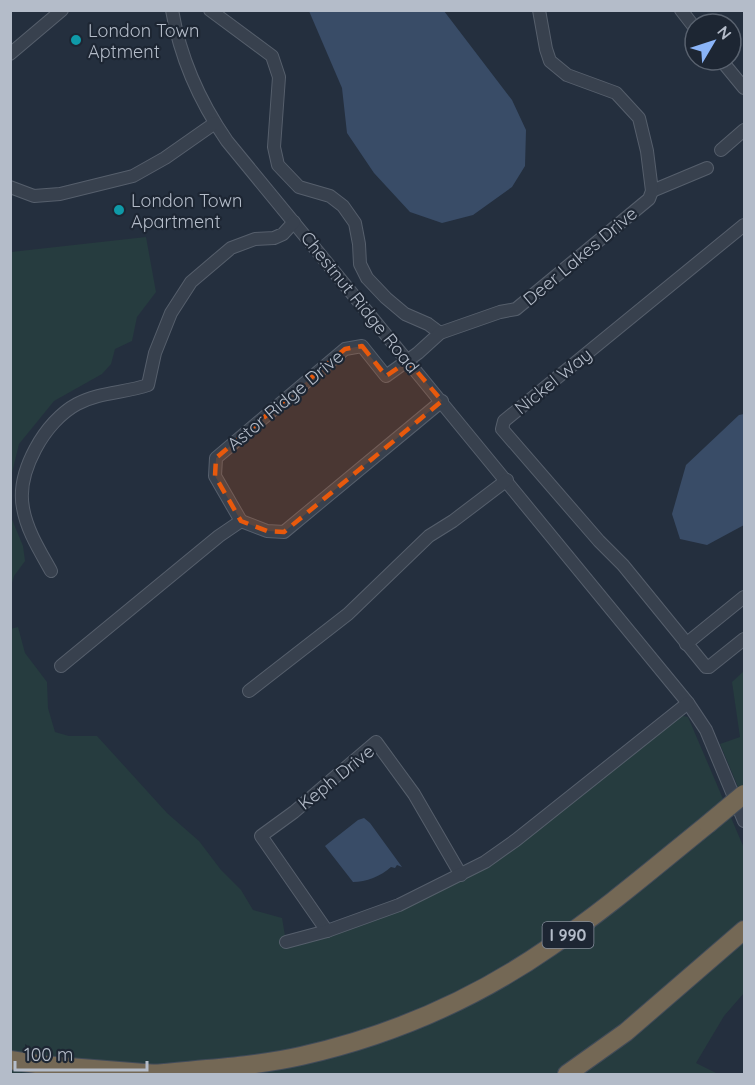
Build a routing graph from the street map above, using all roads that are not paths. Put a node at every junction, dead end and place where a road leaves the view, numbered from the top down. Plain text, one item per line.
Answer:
1 (62, 10) edge
2 (172, 10) edge
3 (210, 10) edge
4 (539, 10) edge
5 (10, 54) edge
6 (731, 72) edge
7 (744, 88) edge
8 (214, 123) junction
9 (744, 130) edge
10 (721, 150) dead end
11 (707, 168) dead end
12 (10, 187) edge
13 (652, 191) junction
14 (294, 222) junction
15 (744, 225) edge
16 (441, 333) junction
17 (408, 361) junction
18 (442, 401) junction
19 (507, 480) junction
20 (241, 521) junction
21 (51, 571) dead end
22 (744, 597) edge
23 (744, 639) edge
24 (686, 644) junction
25 (61, 666) dead end
26 (249, 691) dead end
27 (688, 703) junction
28 (744, 794) edge
29 (744, 821) edge
30 (461, 875) junction
31 (744, 930) edge
32 (327, 931) junction
33 (286, 942) dead end
34 (10, 1060) edge
35 (152, 1074) edge
36 (157, 1074) edge
37 (567, 1074) edge

1 - 5 street
2 - 8 street, Chestnut Ridge Road
3 - 16 street
4 - 13 street, Deer Lakes Drive
6 - 7 street
8 - 12 street
8 - 14 street, Chestnut Ridge Road
9 - 10 street
11 - 13 street, Deer Lakes Drive
13 - 16 street, Deer Lakes Drive
14 - 17 street, Chestnut Ridge Road
14 - 21 street
15 - 24 street, Nickel Way
16 - 17 street, Deer Lakes Drive
17 - 18 street, Chestnut Ridge Road
17 - 20 street, Astor Ridge Drive
18 - 19 street, Chestnut Ridge Road
18 - 20 street
19 - 26 street
19 - 27 street, Chestnut Ridge Road
20 - 25 street
22 - 24 street
23 - 24 street, Nickel Way
27 - 29 street, Chestnut Ridge Road
27 - 30 street
28 - 36 highway, I 990, bridge
30 - 32 street
30 - 32 street, Keph Drive
31 - 37 highway
32 - 33 street
34 - 36 highway
35 - 36 highway

